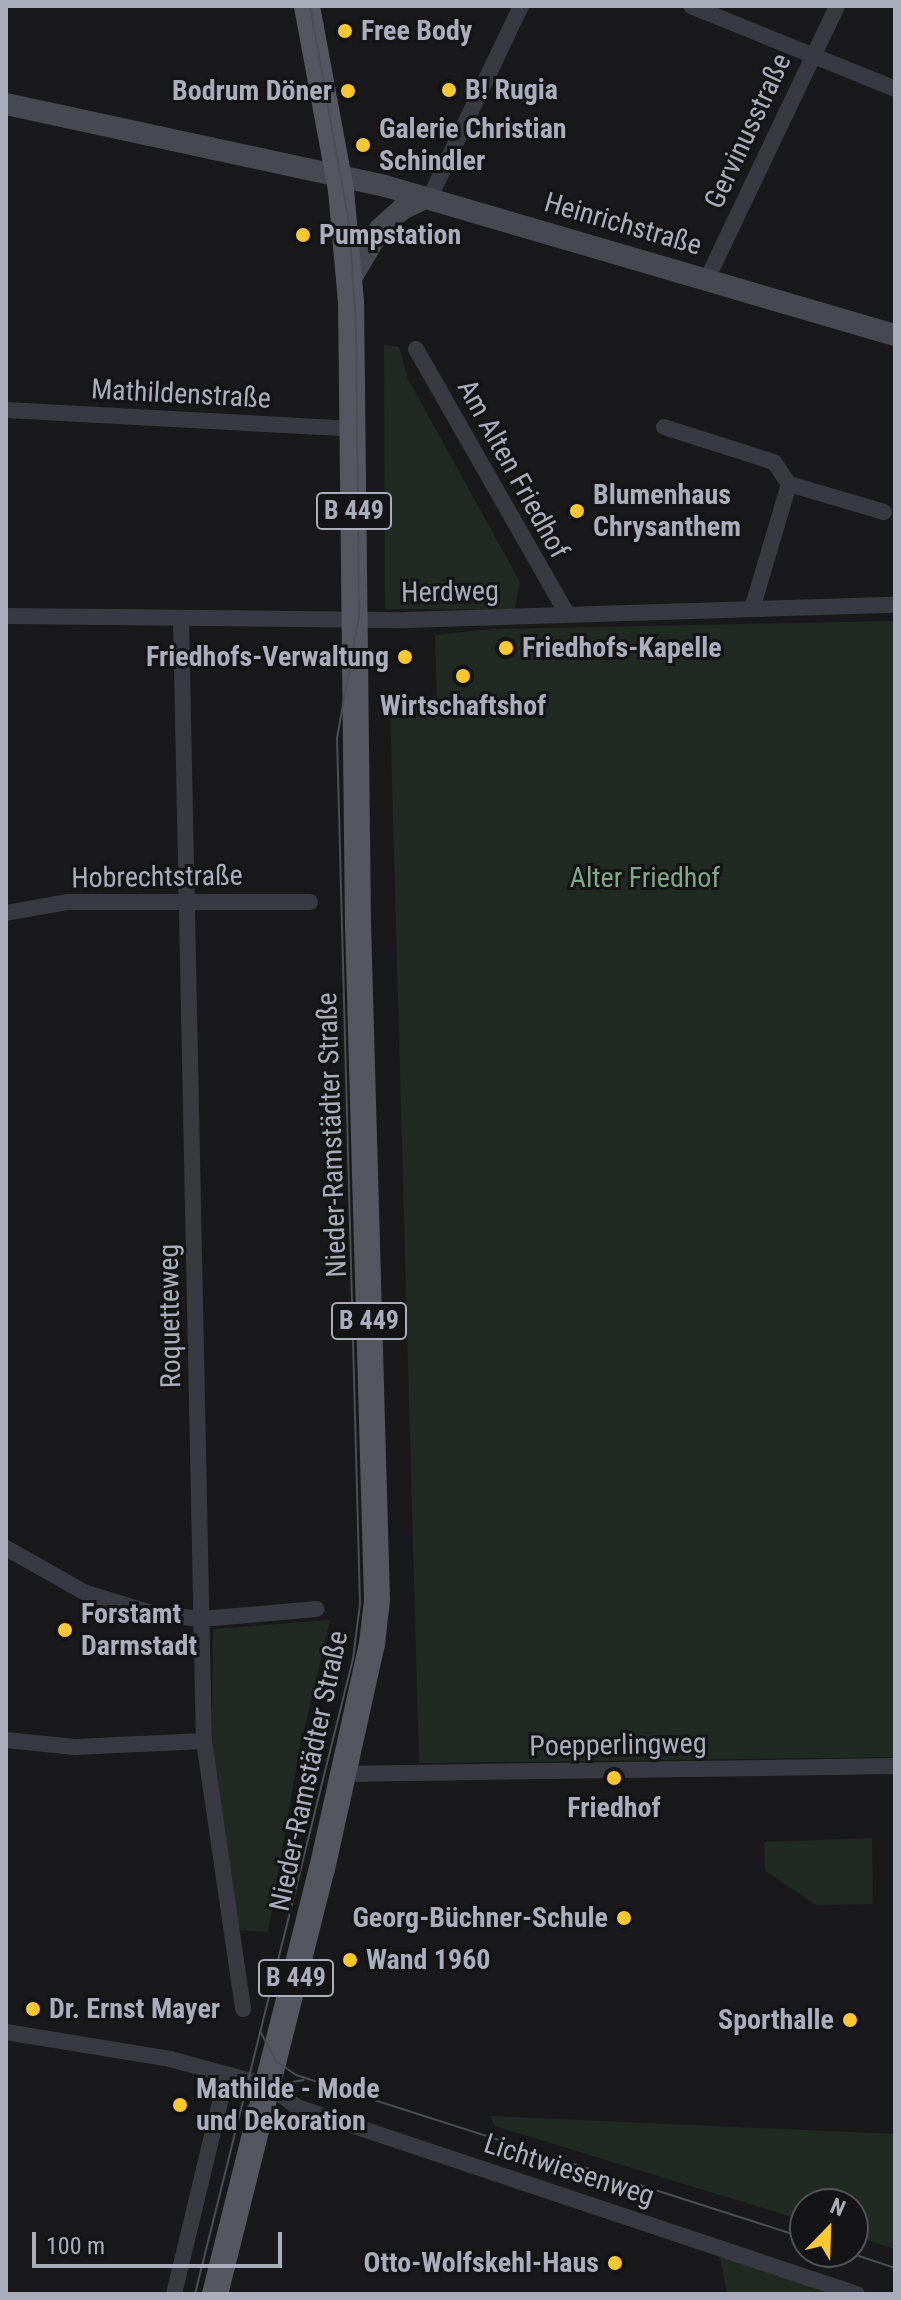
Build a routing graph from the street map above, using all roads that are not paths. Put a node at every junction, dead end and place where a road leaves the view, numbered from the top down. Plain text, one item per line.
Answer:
1 (307, 6) edge
2 (521, 6) edge
3 (691, 6) edge
4 (837, 6) edge
5 (812, 56) junction
6 (895, 89) edge
7 (6, 104) edge
8 (338, 175) junction
9 (427, 198) junction
10 (707, 279) junction
11 (350, 280) junction
12 (895, 335) edge
13 (416, 349) dead end
14 (6, 410) edge
15 (664, 427) dead end
16 (354, 429) junction
17 (789, 484) junction
18 (884, 512) dead end
19 (895, 605) edge
20 (752, 609) junction
21 (566, 612) junction
22 (6, 616) edge
23 (355, 617) junction
24 (181, 619) junction
25 (186, 902) junction
26 (310, 902) dead end
27 (6, 913) edge
28 (6, 1548) edge
29 (317, 1609) dead end
30 (202, 1619) junction
31 (6, 1740) edge
32 (204, 1741) junction
33 (895, 1766) edge
34 (342, 1774) junction
35 (243, 2009) dead end
36 (6, 2032) edge
37 (227, 2074) junction
38 (270, 2086) junction
39 (174, 2294) edge
40 (215, 2294) edge
41 (857, 2294) edge

1 - 8 main road, Nieder-Ramstädter Straße / B 449
2 - 9 street
3 - 5 street
4 - 5 street, Gervinusstraße
5 - 6 street
5 - 10 street, Gervinusstraße
7 - 8 main road, Heinrichstraße
8 - 9 main road, Heinrichstraße
8 - 11 main road, Nieder-Ramstädter Straße / B 449
9 - 10 main road, Heinrichstraße
9 - 11 main road
10 - 12 main road, Heinrichstraße
11 - 16 main road, Nieder-Ramstädter Straße / B 449
13 - 21 street, Am Alten Friedhof
14 - 16 street, Mathildenstraße
15 - 17 street
16 - 23 main road, Nieder-Ramstädter Straße / B 449
17 - 18 street
17 - 20 street
19 - 20 street, Herdweg
20 - 21 street, Herdweg
21 - 23 street, Herdweg
22 - 24 street, Herdweg
23 - 24 street, Herdweg
23 - 34 main road, Nieder-Ramstädter Straße / B 449
24 - 25 street, Roquetteweg
25 - 26 street, Hobrechtstraße
25 - 27 street, Hobrechtstraße
25 - 30 street, Roquetteweg
28 - 30 street
29 - 30 street
30 - 32 street, Roquetteweg
31 - 32 street
32 - 35 street, Roquetteweg
33 - 34 street, Poepperlingweg
34 - 38 main road, Nieder-Ramstädter Straße / B 449
36 - 37 street, Lichtwiesenweg
37 - 38 street, Lichtwiesenweg
37 - 39 street
38 - 40 main road, Nieder-Ramstädter Straße / B 449
38 - 41 street, Lichtwiesenweg

